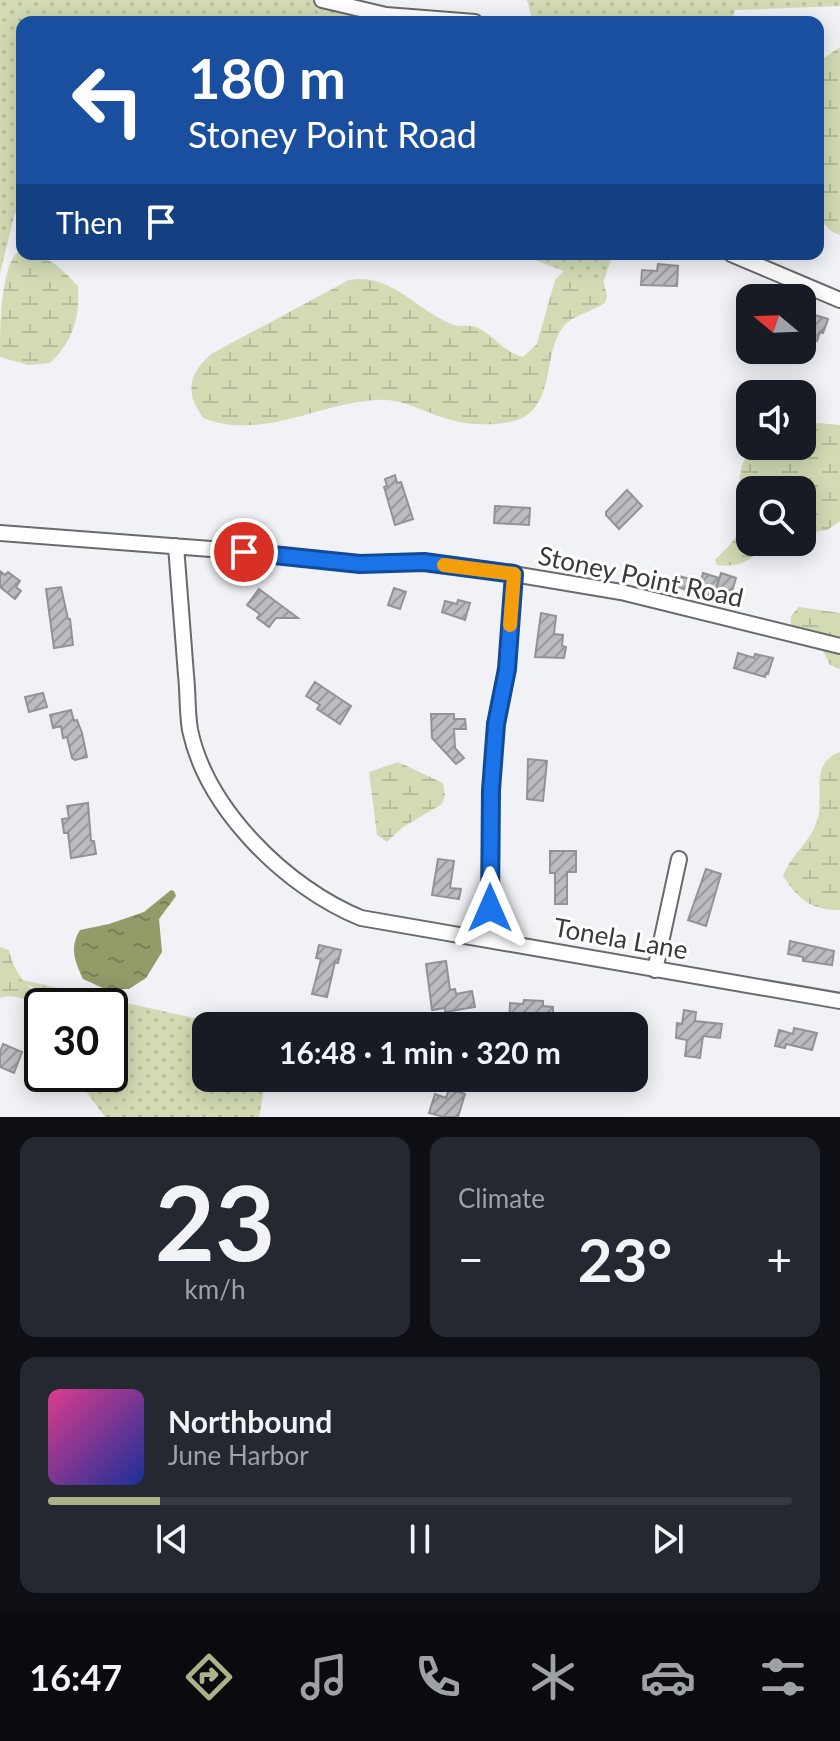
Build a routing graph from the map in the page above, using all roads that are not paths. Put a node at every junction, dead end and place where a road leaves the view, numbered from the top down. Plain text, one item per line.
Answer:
1 (322, 0) edge
2 (399, 16) edge
3 (745, 260) edge
4 (840, 300) edge
5 (0, 533) edge
6 (176, 546) junction
7 (514, 574) junction
8 (840, 646) edge
9 (679, 859) dead end
10 (490, 940) junction
11 (655, 970) junction
12 (840, 1001) edge

1 - 2 street
3 - 4 street
5 - 6 street, Stoney Point Road
6 - 7 street, Stoney Point Road
6 - 10 street, Tonela Lane
7 - 8 street, Stoney Point Road
7 - 10 street
9 - 11 street
10 - 11 street, Tonela Lane
11 - 12 street, Tonela Lane

